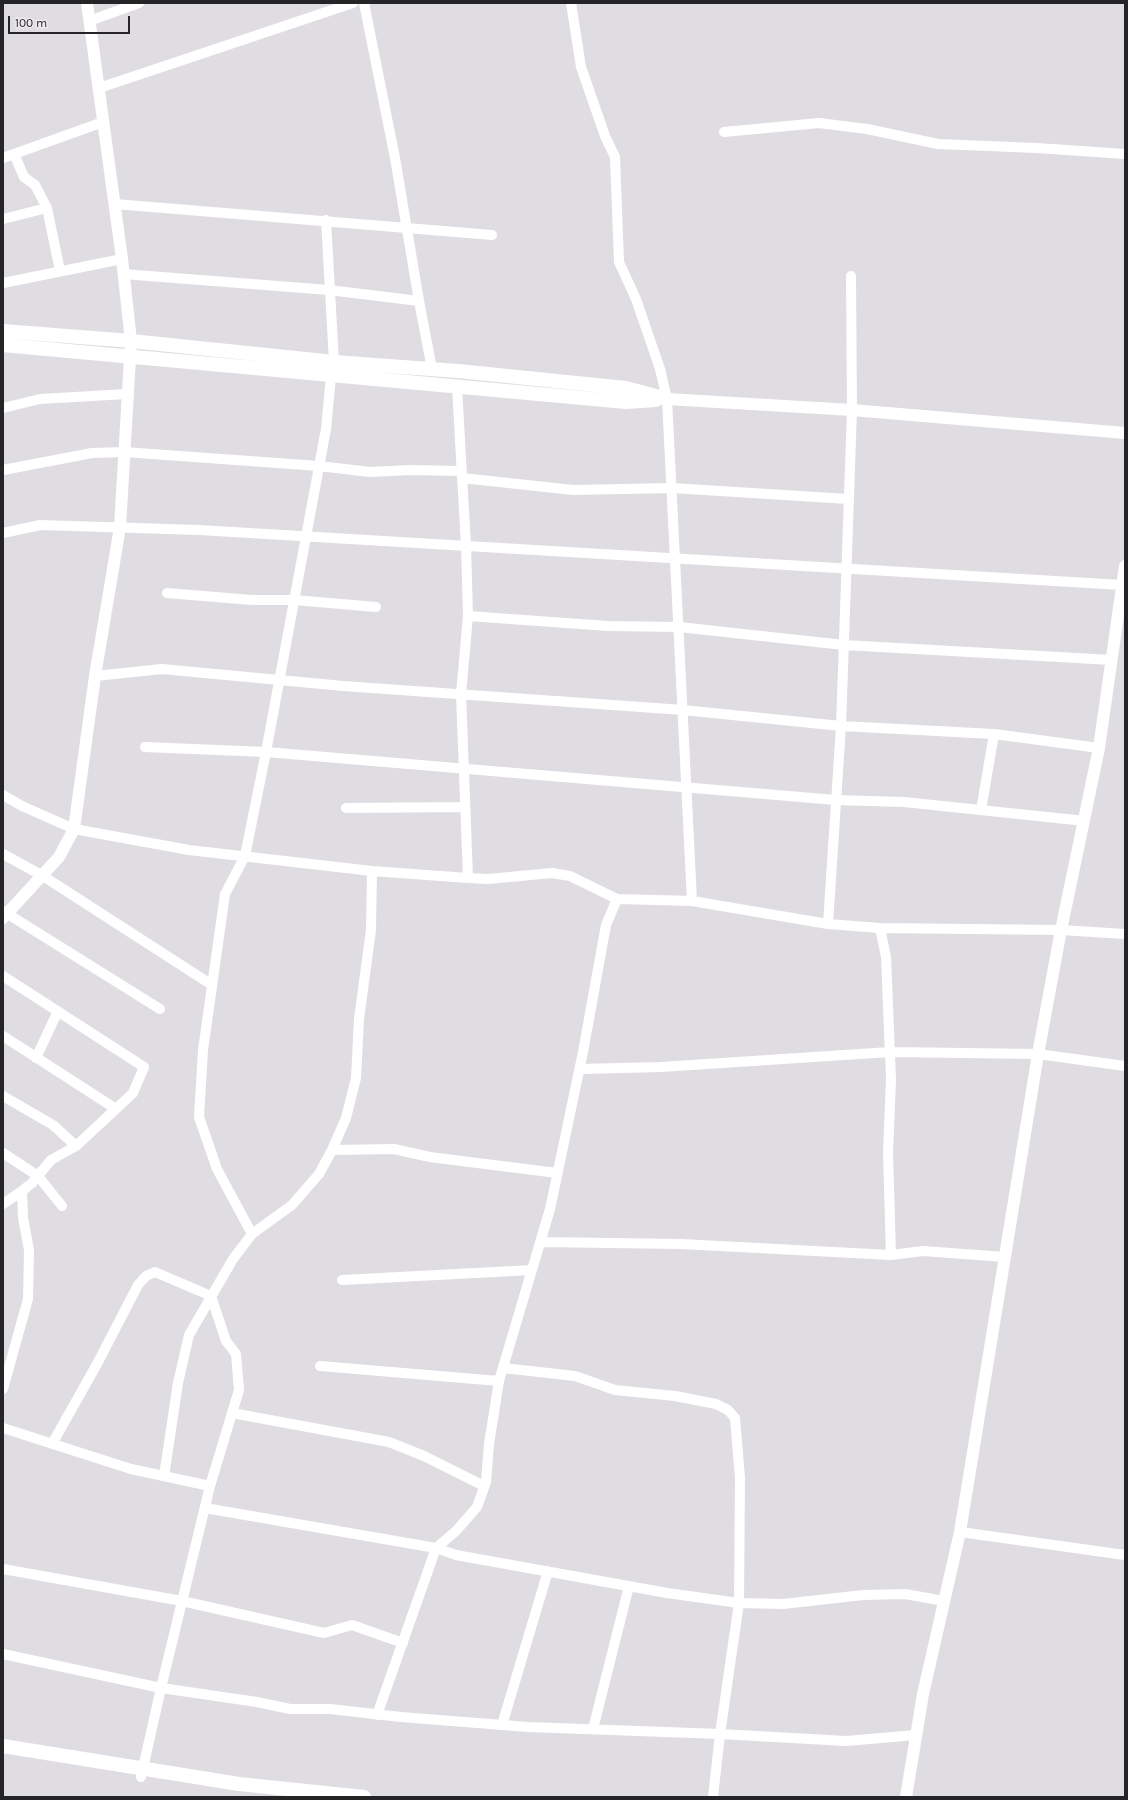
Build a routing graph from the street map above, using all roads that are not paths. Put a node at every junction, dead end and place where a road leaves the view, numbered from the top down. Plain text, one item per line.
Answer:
1 (87, 3) edge
2 (139, 3) edge
3 (353, 3) edge
4 (364, 3) edge
5 (571, 3) edge
6 (89, 21) junction
7 (99, 88) junction
8 (103, 122) junction
9 (724, 132) dead end
10 (14, 154) junction
11 (1125, 154) edge
12 (3, 158) edge
13 (114, 204) junction
14 (47, 208) junction
15 (3, 219) edge
16 (326, 220) junction
17 (406, 227) junction
18 (492, 235) dead end
19 (122, 259) junction
20 (60, 271) junction
21 (123, 274) junction
22 (851, 276) dead end
23 (3, 283) edge
24 (329, 290) junction
25 (419, 301) junction
26 (3, 331) edge
27 (131, 342) junction
28 (3, 345) edge
29 (131, 357) junction
30 (334, 362) junction
31 (432, 369) junction
32 (331, 376) junction
33 (457, 387) junction
34 (127, 394) junction
35 (667, 399) junction
36 (3, 408) edge
37 (852, 410) junction
38 (1125, 433) edge
39 (124, 452) junction
40 (319, 466) junction
41 (3, 470) edge
42 (461, 474) junction
43 (672, 488) junction
44 (848, 499) junction
45 (120, 527) junction
46 (3, 533) edge
47 (305, 538) junction
48 (466, 546) junction
49 (675, 558) junction
50 (1125, 566) edge
51 (846, 568) junction
52 (1122, 585) junction
53 (167, 593) dead end
54 (294, 600) junction
55 (376, 606) dead end
56 (468, 616) junction
57 (678, 627) junction
58 (844, 645) junction
59 (1112, 660) junction
60 (95, 676) junction
61 (278, 680) junction
62 (461, 694) junction
63 (682, 710) junction
64 (841, 726) junction
65 (994, 734) junction
66 (145, 747) dead end
67 (1099, 748) junction
68 (266, 752) junction
69 (464, 770) junction
70 (687, 787) junction
71 (3, 795) edge
72 (836, 800) junction
73 (465, 807) junction
74 (346, 808) dead end
75 (981, 810) junction
76 (1085, 821) junction
77 (74, 829) junction
78 (3, 854) edge
79 (244, 856) junction
80 (372, 871) junction
81 (43, 876) junction
82 (468, 878) junction
83 (617, 899) junction
84 (692, 901) junction
85 (4, 914) edge
86 (828, 924) junction
87 (880, 928) junction
88 (1061, 930) junction
89 (1125, 934) edge
90 (3, 976) edge
91 (212, 986) junction
92 (160, 1009) dead end
93 (58, 1011) junction
94 (3, 1036) edge
95 (890, 1052) junction
96 (1038, 1054) junction
97 (36, 1058) junction
98 (1125, 1066) edge
99 (580, 1070) junction
100 (3, 1096) edge
101 (116, 1110) junction
102 (76, 1146) junction
103 (332, 1150) junction
104 (3, 1153) edge
105 (558, 1173) junction
106 (38, 1176) junction
107 (22, 1191) junction
108 (3, 1204) edge
109 (62, 1206) dead end
110 (252, 1234) junction
111 (540, 1242) junction
112 (891, 1255) junction
113 (1005, 1257) junction
114 (532, 1270) junction
115 (342, 1280) dead end
116 (211, 1296) junction
117 (320, 1366) dead end
118 (503, 1368) junction
119 (499, 1381) junction
120 (3, 1389) edge
121 (232, 1412) junction
122 (3, 1428) edge
123 (52, 1444) junction
124 (164, 1476) junction
125 (210, 1486) junction
126 (484, 1486) junction
127 (205, 1508) junction
128 (960, 1532) junction
129 (436, 1548) junction
130 (1125, 1555) edge
131 (3, 1569) edge
132 (548, 1571) junction
133 (629, 1586) junction
134 (182, 1601) junction
135 (944, 1601) junction
136 (739, 1603) junction
137 (403, 1643) junction
138 (3, 1654) edge
139 (161, 1688) junction
140 (377, 1715) junction
141 (502, 1725) junction
142 (593, 1729) junction
143 (720, 1734) junction
144 (916, 1735) junction
145 (3, 1746) edge
146 (3, 1755) edge
147 (142, 1773) junction
148 (277, 1797) edge
149 (364, 1797) edge
150 (713, 1797) edge
151 (906, 1797) edge

1 - 6 street
2 - 6 street
3 - 7 street
4 - 17 street
5 - 35 street
6 - 7 street
7 - 8 street
8 - 10 street
8 - 13 street
9 - 11 street
10 - 12 street
10 - 14 street
13 - 16 street
13 - 19 street
14 - 15 street
14 - 20 street
16 - 17 street
16 - 24 street
17 - 18 street
17 - 25 street
19 - 20 street
19 - 21 street
20 - 23 street
21 - 24 street
21 - 27 street
22 - 37 street
24 - 25 street
24 - 30 street
25 - 31 street
26 - 27 main road
27 - 29 street
27 - 30 main road
28 - 29 main road
29 - 32 main road
29 - 34 street
30 - 31 main road
31 - 35 main road
32 - 33 main road
32 - 40 street
33 - 35 main road
33 - 42 street
34 - 36 street
34 - 39 street
35 - 37 street
35 - 43 street
37 - 38 street
37 - 44 street
39 - 40 street
39 - 41 street
39 - 45 street
40 - 42 street
40 - 47 street
42 - 43 street
42 - 48 street
43 - 44 street
43 - 49 street
44 - 51 street
45 - 46 street
45 - 47 street
45 - 60 street
47 - 48 street
47 - 54 street
48 - 49 street
48 - 56 street
49 - 51 street
49 - 57 street
50 - 52 street
51 - 52 street
51 - 58 street
52 - 59 street
53 - 54 street
54 - 55 street
54 - 61 street
56 - 57 street
56 - 62 street
57 - 58 street
57 - 63 street
58 - 59 street
58 - 64 street
59 - 67 street
60 - 61 street
60 - 77 street
61 - 62 street
61 - 68 street
62 - 63 street
62 - 69 street
63 - 64 street
63 - 70 street
64 - 65 street
64 - 72 street
65 - 67 street
65 - 75 street
66 - 68 street
67 - 76 street
68 - 69 street
68 - 79 street
69 - 70 street
69 - 73 street
70 - 72 street
70 - 84 street
71 - 77 street
72 - 75 street
72 - 86 street
73 - 74 street
73 - 82 street
75 - 76 street
76 - 88 street
77 - 79 street
77 - 81 street
78 - 81 street
79 - 80 street
79 - 91 street
80 - 82 street
80 - 103 street
81 - 85 street
81 - 91 street
82 - 83 street
83 - 84 street
83 - 99 street
84 - 86 street
85 - 92 street
86 - 87 street
87 - 88 street
87 - 95 street
88 - 89 street
88 - 96 street
90 - 93 street
91 - 110 street
93 - 97 street
93 - 101 street
94 - 97 street
95 - 96 street
95 - 99 street
95 - 112 street
96 - 98 street
96 - 113 street
97 - 101 street
99 - 105 street
100 - 102 street
101 - 102 street
102 - 106 street
103 - 105 street
103 - 110 street
104 - 106 street
105 - 111 street
106 - 107 street
106 - 109 street
107 - 108 street
107 - 120 street
110 - 116 street
111 - 112 street
111 - 114 street
112 - 113 street
113 - 128 street
114 - 115 street
114 - 118 street
116 - 121 street
116 - 123 street
116 - 124 street
117 - 119 street
118 - 119 street
118 - 136 street
119 - 126 street
121 - 125 street
121 - 126 street
122 - 123 street
123 - 124 street
124 - 125 street
125 - 127 street
126 - 129 street
127 - 129 street
127 - 134 street
128 - 130 street
128 - 135 street
129 - 132 street
129 - 137 street
131 - 134 street
132 - 133 street
132 - 141 street
133 - 136 street
133 - 142 street
134 - 137 street
134 - 139 street
135 - 136 street
135 - 144 street
136 - 143 street
137 - 140 street
138 - 139 street
139 - 140 street
139 - 147 street
140 - 141 street
141 - 142 street
142 - 143 street
143 - 144 street
143 - 150 street
144 - 151 street
145 - 147 main road
146 - 147 main road
147 - 148 main road
147 - 149 main road

